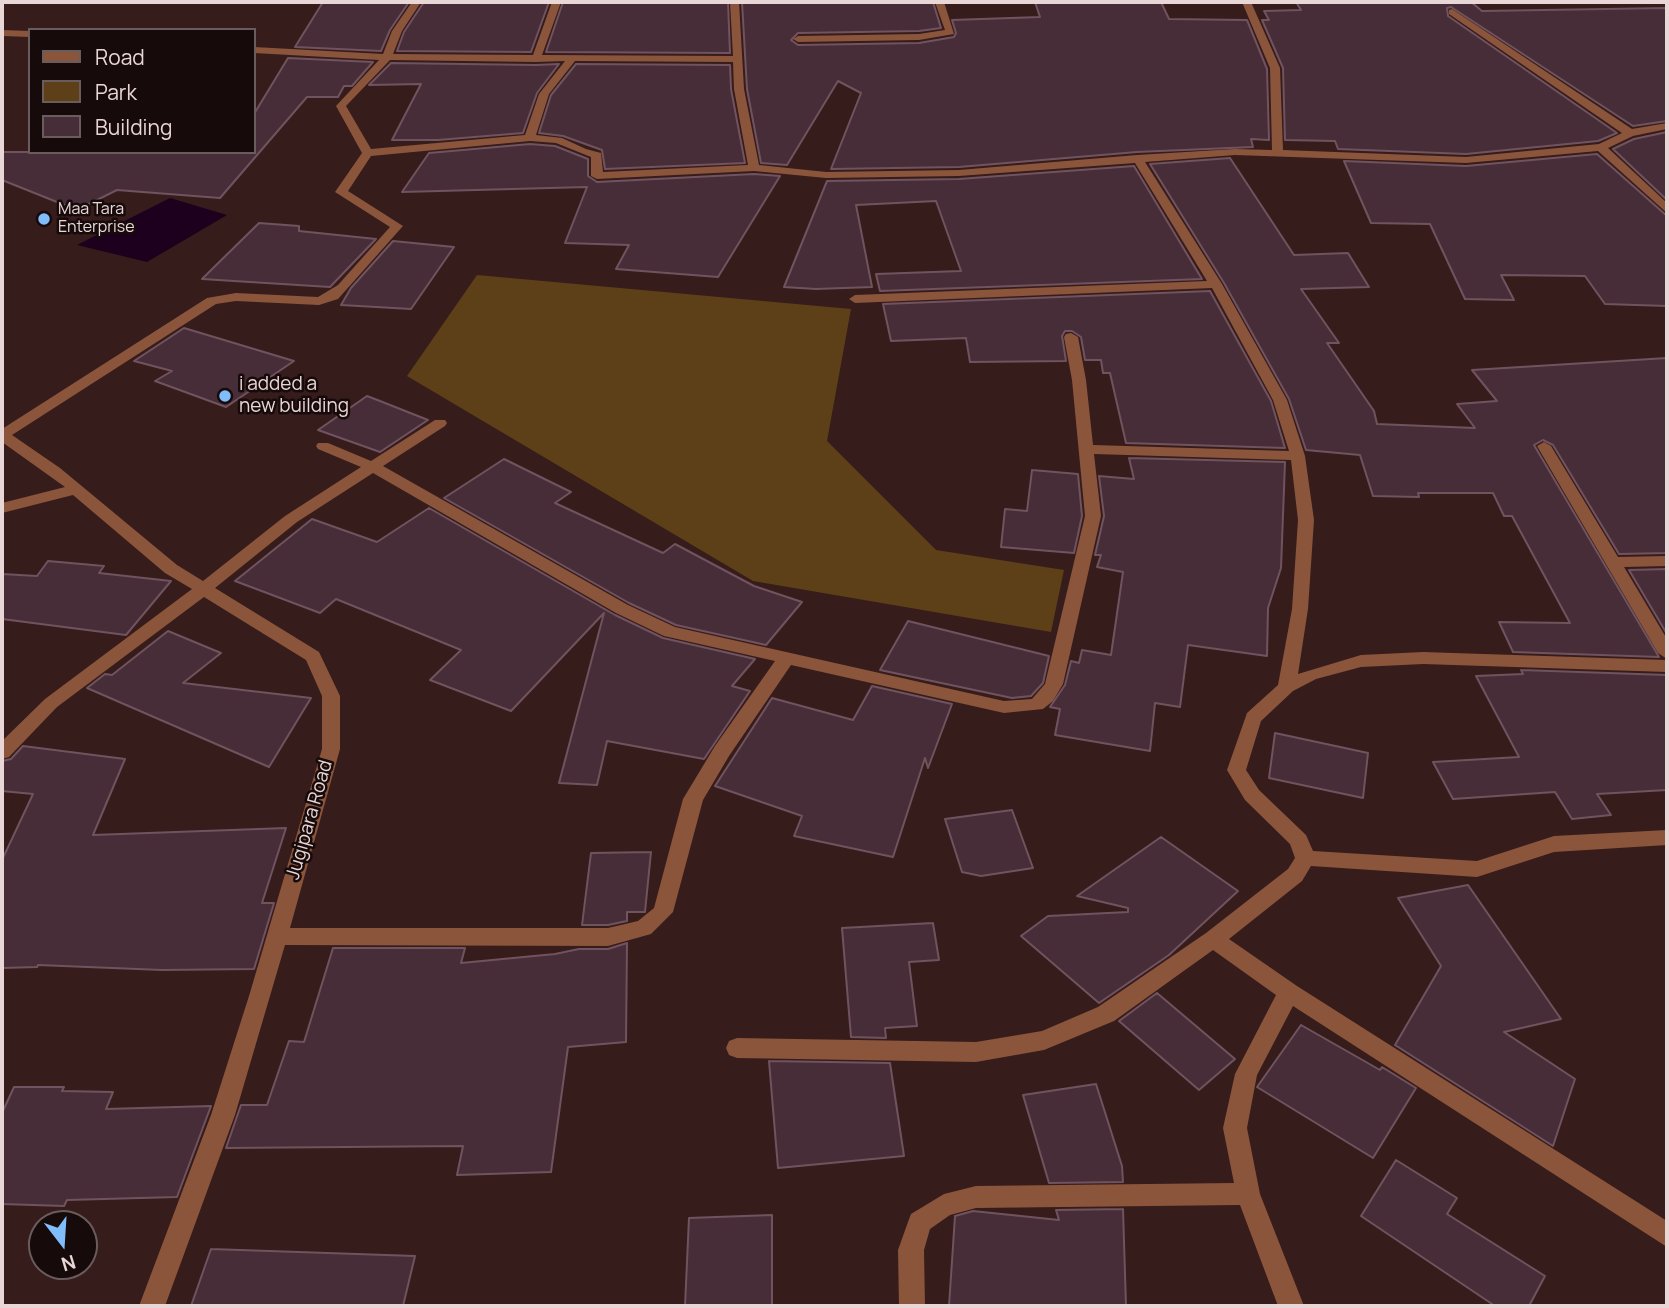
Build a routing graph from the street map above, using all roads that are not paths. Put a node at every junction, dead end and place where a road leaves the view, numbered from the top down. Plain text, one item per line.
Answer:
1 (416, 2) edge
2 (557, 2) edge
3 (735, 2) edge
4 (939, 2) edge
5 (1245, 2) edge
6 (1452, 12) dead end
7 (2, 33) edge
8 (28, 34) edge
9 (798, 39) dead end
10 (256, 50) edge
11 (387, 57) junction
12 (536, 59) junction
13 (571, 60) junction
14 (738, 60) junction
15 (1667, 126) edge
16 (1630, 133) junction
17 (530, 138) junction
18 (1601, 147) junction
19 (1278, 152) junction
20 (368, 153) junction
21 (1138, 158) junction
22 (754, 169) junction
23 (1667, 209) edge
24 (1216, 284) junction
25 (855, 299) dead end
26 (1071, 337) dead end
27 (440, 424) dead end
28 (2, 435) edge
29 (323, 446) dead end
30 (1544, 446) dead end
31 (1086, 449) junction
32 (1298, 456) junction
33 (373, 467) junction
34 (77, 489) junction
35 (2, 508) edge
36 (1667, 561) edge
37 (1613, 562) junction
38 (204, 588) junction
39 (1667, 653) edge
40 (786, 659) junction
41 (1667, 666) edge
42 (1287, 687) junction
43 (2, 752) edge
44 (1667, 838) edge
45 (1305, 858) junction
46 (277, 936) junction
47 (1213, 939) junction
48 (1289, 992) junction
49 (737, 1048) dead end
50 (1248, 1194) junction
51 (1667, 1236) edge
52 (152, 1306) edge
53 (912, 1306) edge
54 (1291, 1306) edge

1 - 11 street
2 - 12 street
3 - 14 street
4 - 9 street
5 - 19 street
6 - 16 street
7 - 8 street
10 - 11 street
11 - 12 street
11 - 20 street
12 - 13 street
13 - 14 street
13 - 17 street
14 - 22 street
15 - 16 street
16 - 18 street
17 - 20 street
17 - 22 street
18 - 19 street
18 - 23 street
19 - 21 street
20 - 28 street
21 - 22 street
21 - 24 street
24 - 25 street
24 - 32 street
26 - 31 street
27 - 33 street
28 - 34 street, Jugipara Road
29 - 33 street
30 - 37 street
31 - 32 street
31 - 40 street
32 - 42 street
33 - 38 street
33 - 40 street
34 - 35 street
34 - 38 street, Jugipara Road
36 - 37 street
37 - 39 street
38 - 43 street
38 - 46 street, Jugipara Road
40 - 46 street
41 - 42 street
42 - 45 street
44 - 45 street
45 - 47 street
46 - 52 street, Jugipara Road
47 - 48 street
47 - 49 street
48 - 50 street
48 - 51 street
50 - 53 street
50 - 54 street

